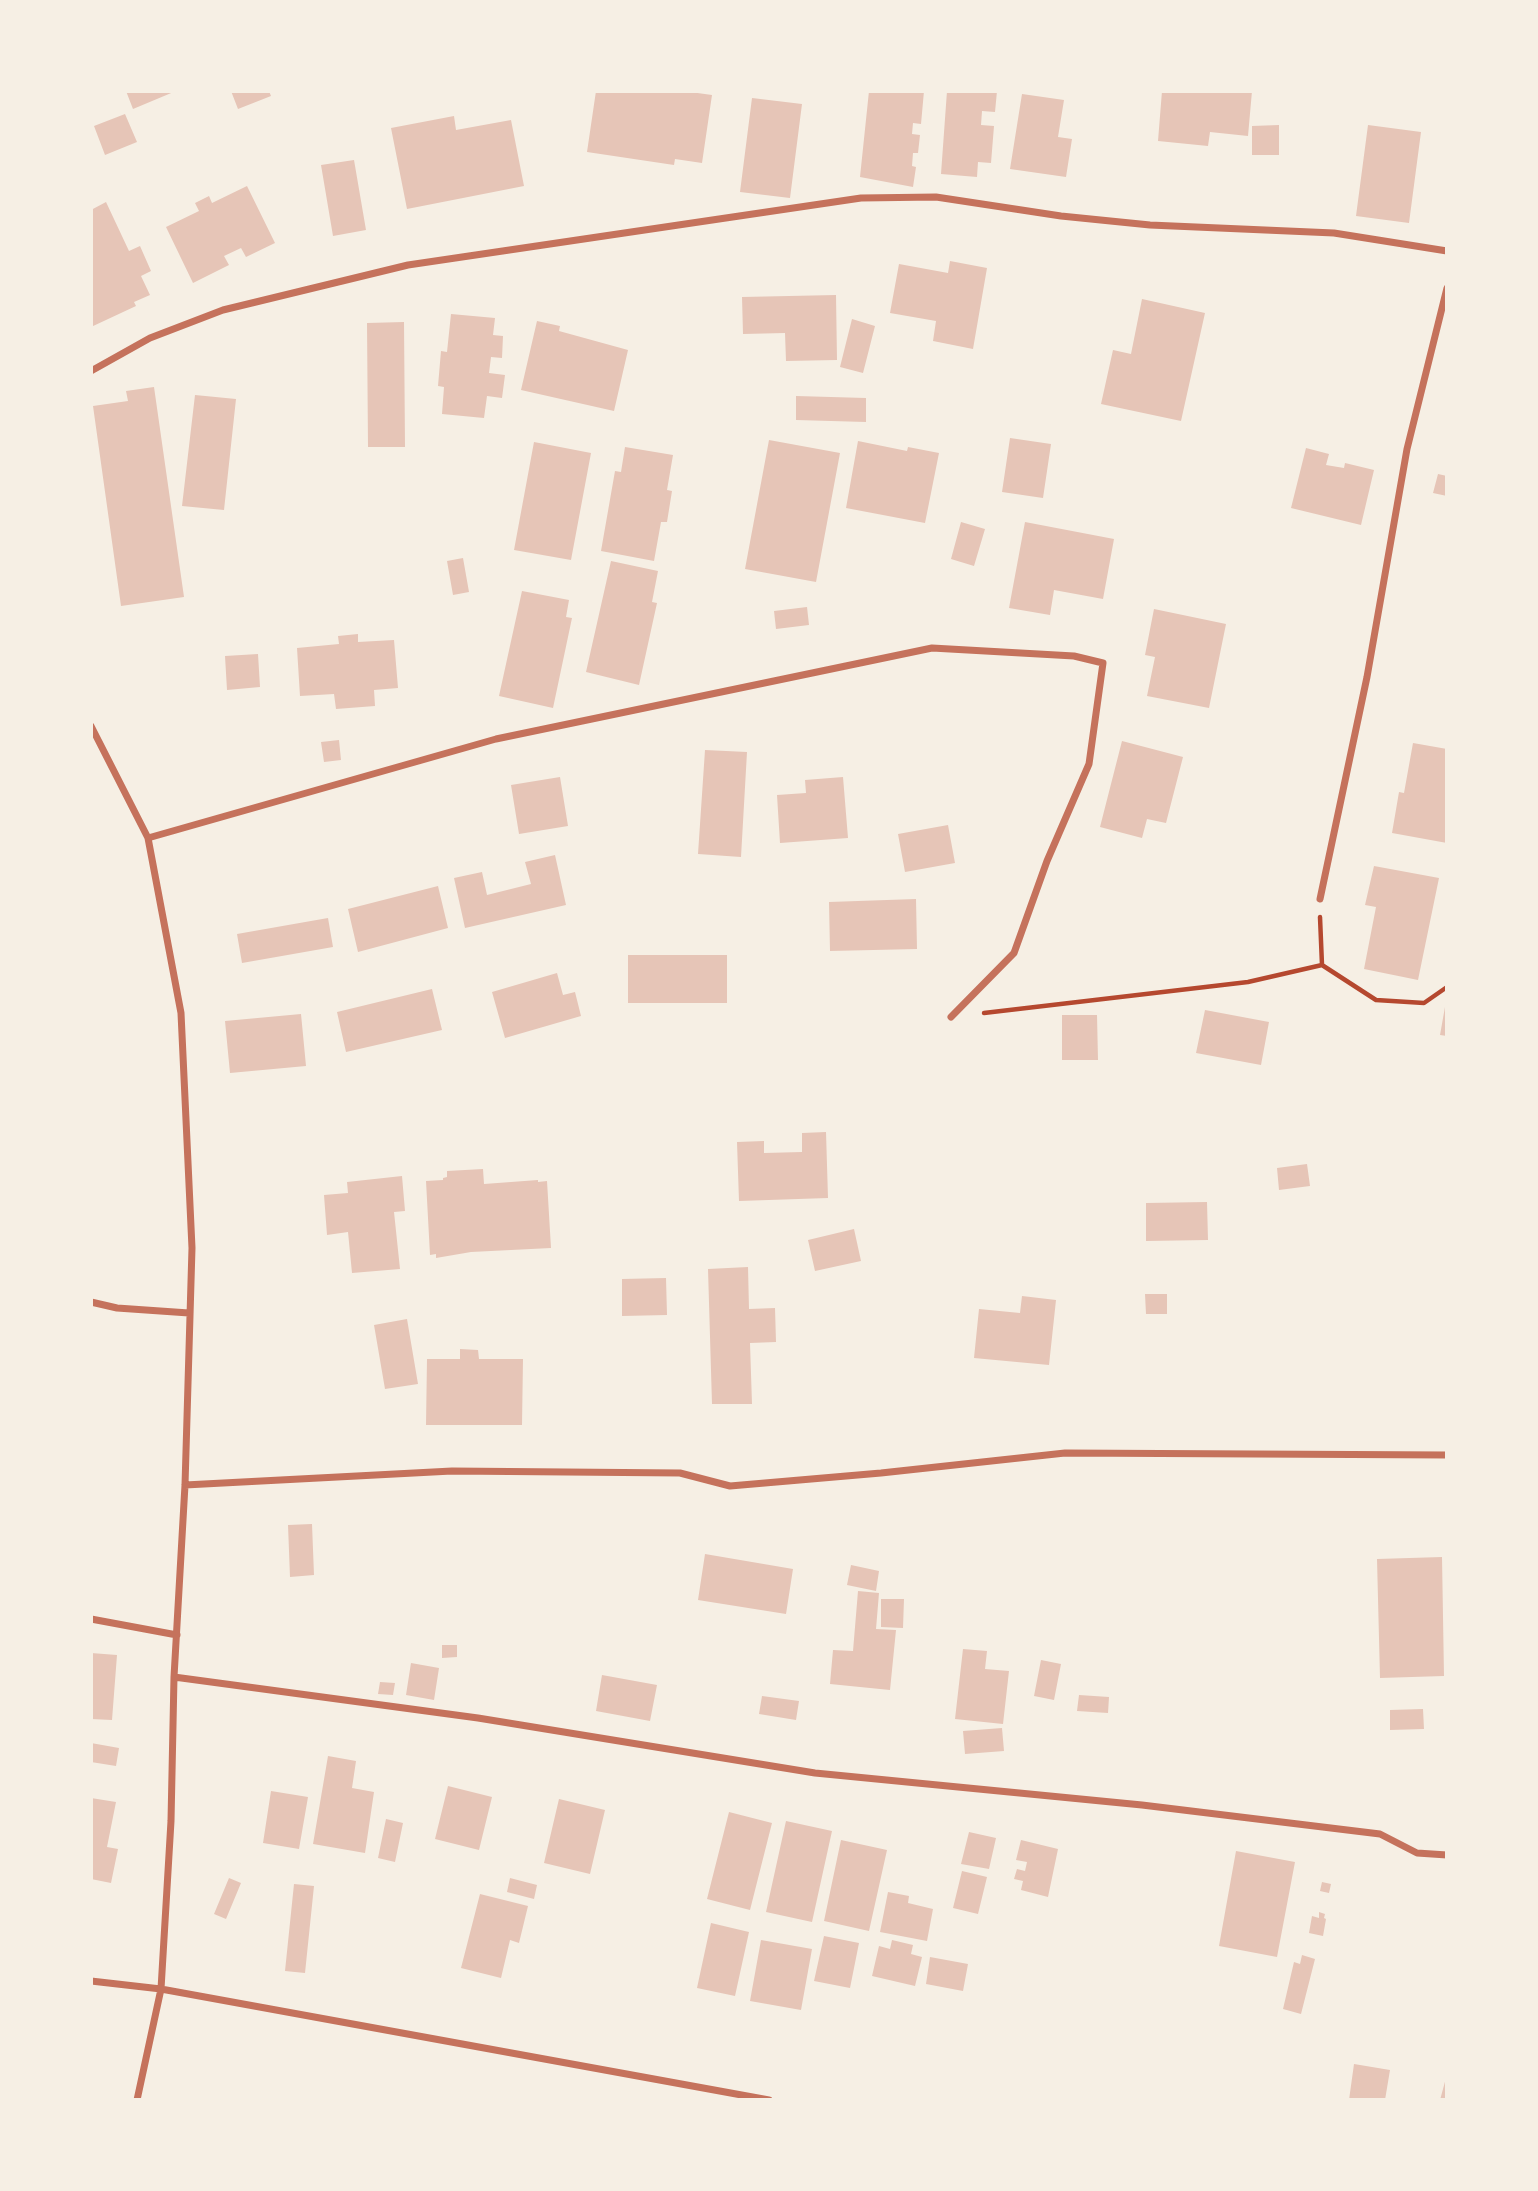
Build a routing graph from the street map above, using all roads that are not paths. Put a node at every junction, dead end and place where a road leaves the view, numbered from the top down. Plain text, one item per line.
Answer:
1 (1447, 251) edge
2 (1447, 288) edge
3 (91, 370) edge
4 (91, 726) edge
5 (148, 838) junction
6 (1320, 899) road end
7 (951, 1017) road end
8 (91, 1302) edge
9 (189, 1313) junction
10 (1447, 1455) edge
11 (185, 1485) junction
12 (91, 1619) edge
13 (177, 1634) junction
14 (174, 1677) junction
15 (1447, 1855) edge
16 (91, 1981) edge
17 (161, 1989) junction
18 (137, 2100) edge
19 (769, 2100) edge

1 - 3 street
2 - 6 street
4 - 5 street
5 - 7 street
5 - 9 street
8 - 9 street
9 - 11 street
10 - 11 street
11 - 13 street
12 - 13 street
13 - 14 street
14 - 15 street
14 - 17 street
16 - 17 street
17 - 18 street
17 - 19 street

